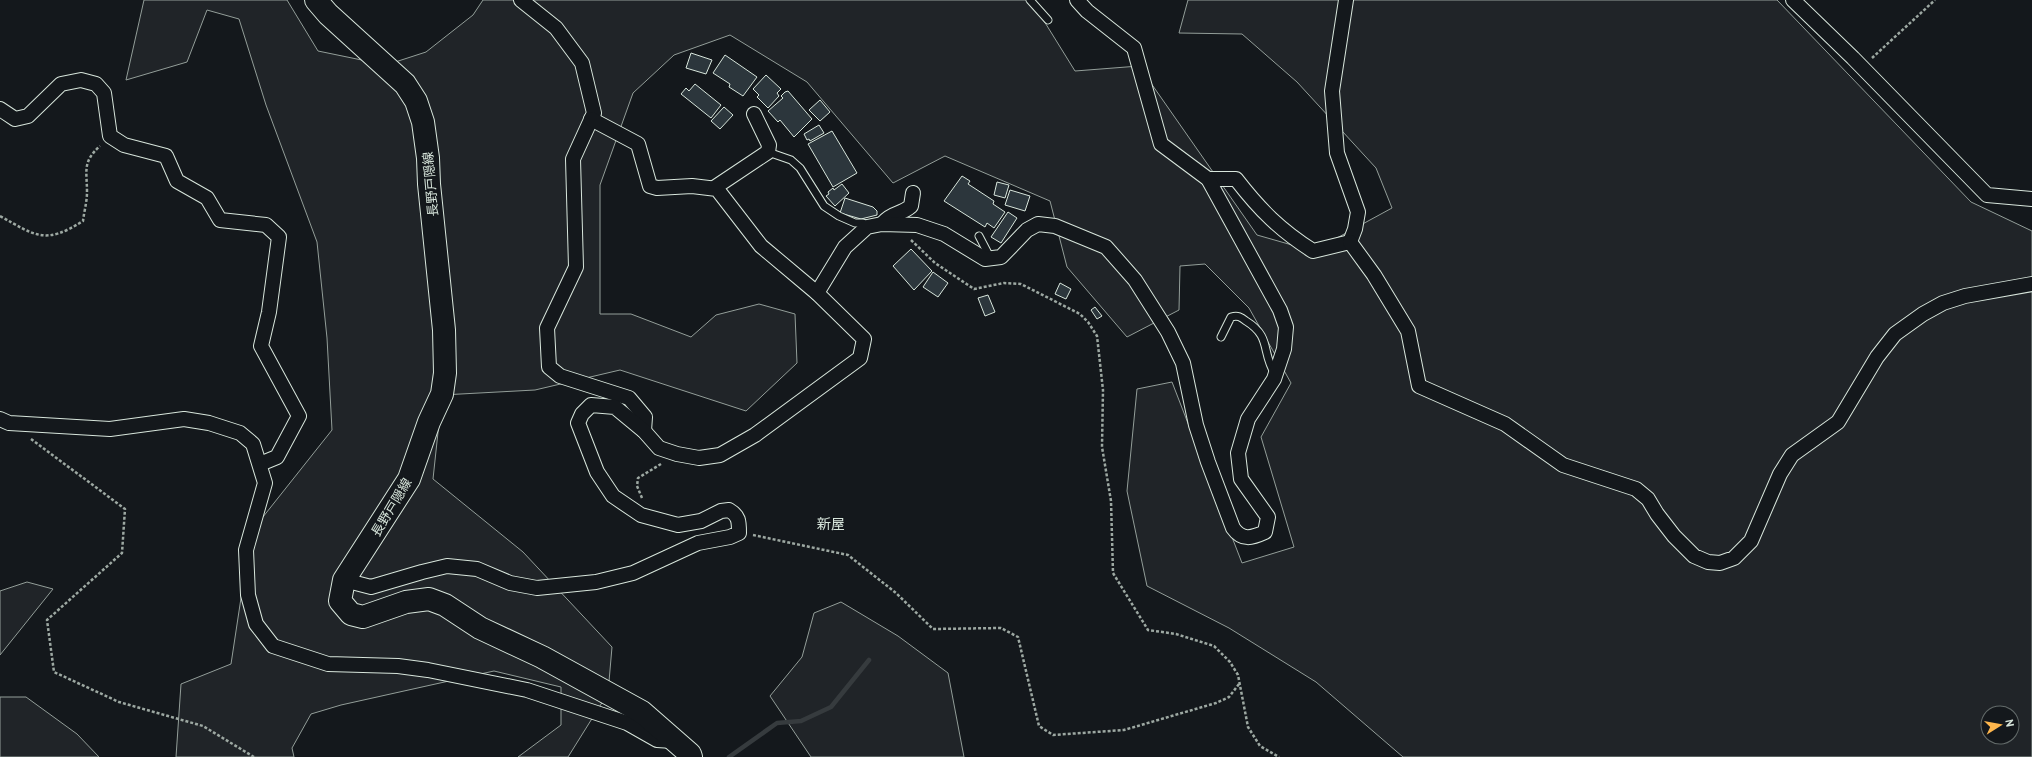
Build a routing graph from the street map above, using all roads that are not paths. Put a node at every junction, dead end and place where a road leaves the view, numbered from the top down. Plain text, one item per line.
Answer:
1 (316, 0) edge
2 (521, 0) edge
3 (1030, 0) edge
4 (1077, 0) edge
5 (1346, 0) edge
6 (1793, 0) edge
7 (1048, 20) dead end
8 (0, 109) edge
9 (754, 114) dead end
10 (591, 119) junction
11 (768, 152) junction
12 (1208, 179) junction
13 (714, 188) junction
14 (912, 193) dead end
15 (2032, 199) edge
16 (888, 223) junction
17 (867, 227) junction
18 (980, 236) dead end
19 (1350, 242) junction
20 (991, 258) junction
21 (2032, 284) edge
22 (817, 293) junction
23 (1221, 337) dead end
24 (1275, 375) junction
25 (5, 421) edge
26 (644, 431) junction
27 (260, 464) junction
28 (344, 580) junction
29 (673, 740) junction
30 (691, 757) edge

1 - 28 main road, 長野戸隠線
2 - 10 street
3 - 7 lane
4 - 12 street
5 - 19 street
6 - 15 street
8 - 27 street
9 - 11 street
10 - 13 street
10 - 26 street
11 - 13 street
11 - 17 lane
12 - 19 street
12 - 24 street
13 - 22 street
14 - 16 street
16 - 17 street
16 - 20 street
17 - 22 street
18 - 20 lane
19 - 21 street
20 - 24 street
22 - 26 street
23 - 24 lane
25 - 27 street
26 - 28 street
27 - 29 street
28 - 29 main road, 長野戸隠線
29 - 30 main road, 長野戸隠線

